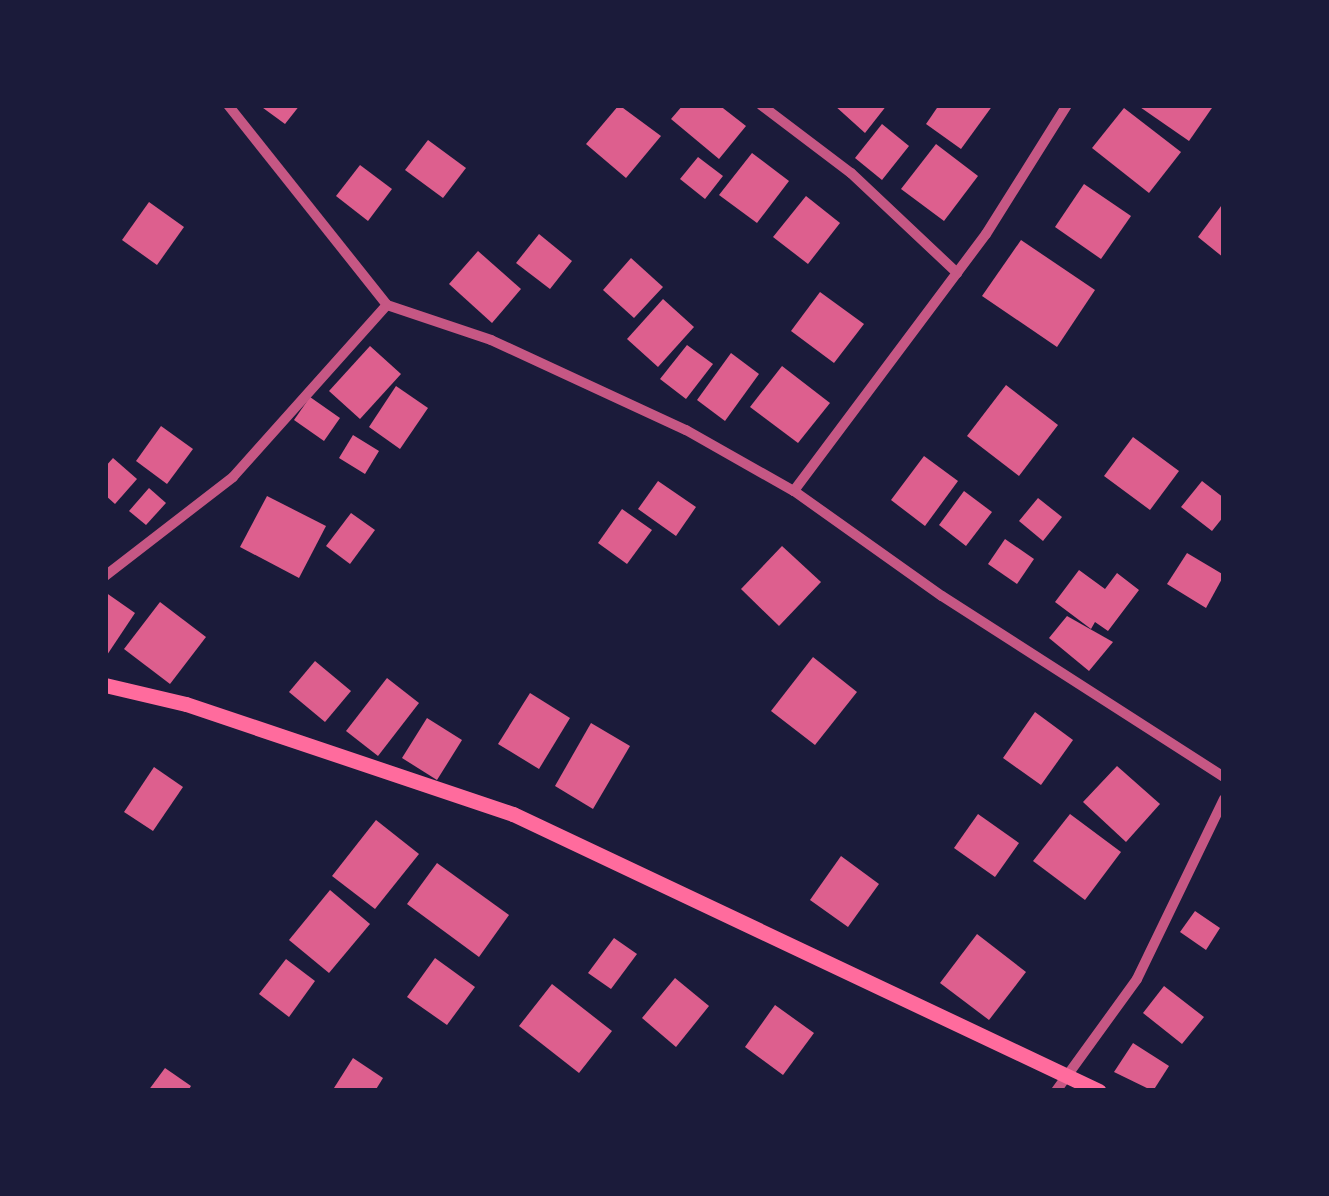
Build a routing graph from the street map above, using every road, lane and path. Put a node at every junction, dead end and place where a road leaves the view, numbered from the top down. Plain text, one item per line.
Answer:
1 (228, 105) edge
2 (762, 105) edge
3 (1067, 105) edge
4 (957, 273) junction
5 (387, 306) junction
6 (794, 491) junction
7 (105, 576) edge
8 (105, 684) edge
9 (1224, 776) edge
10 (1224, 799) edge
11 (1068, 1074) junction
12 (1056, 1091) edge
13 (1100, 1091) edge

1 - 5 street
2 - 4 street
3 - 4 street
4 - 6 street
5 - 6 street
5 - 7 street
6 - 9 street
8 - 11 main road
10 - 11 street
11 - 12 street
11 - 13 main road

